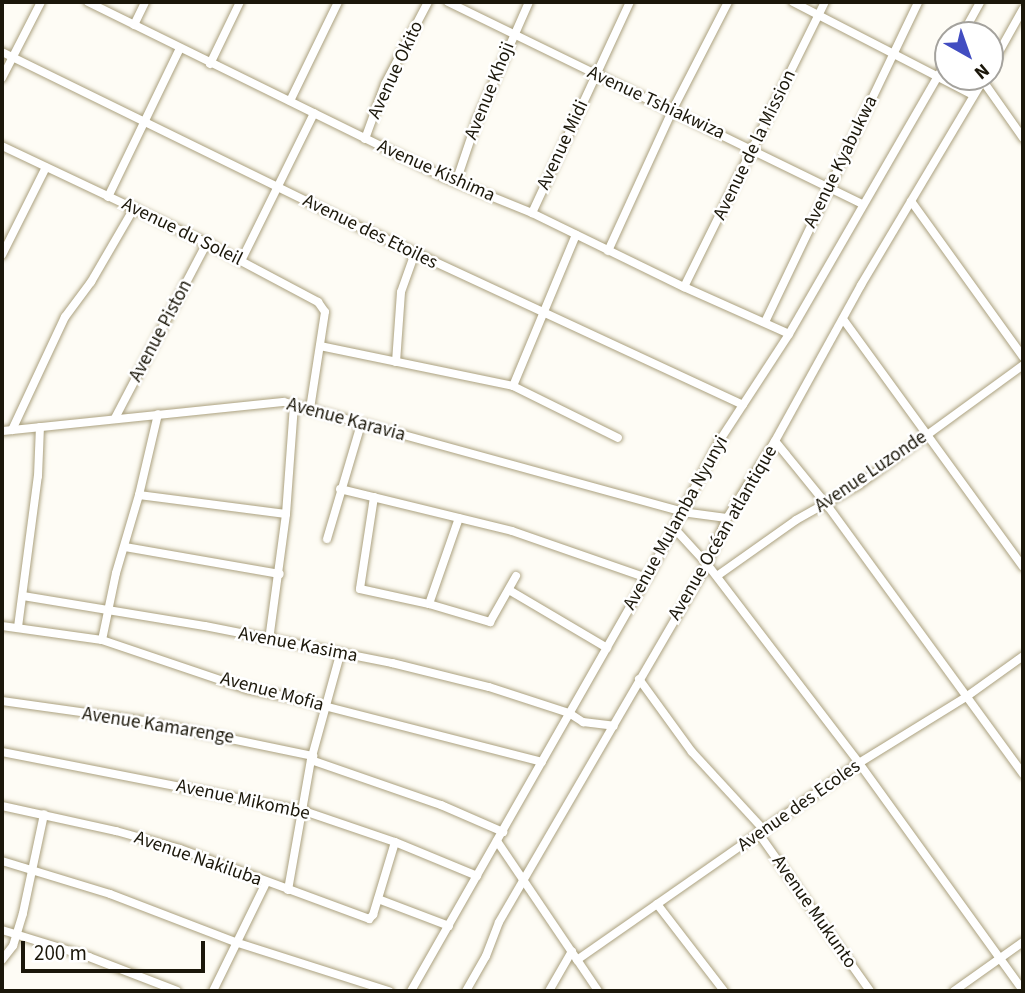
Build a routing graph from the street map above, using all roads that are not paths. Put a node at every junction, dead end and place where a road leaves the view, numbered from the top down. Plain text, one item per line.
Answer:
1 (41, 2) edge
2 (88, 2) edge
3 (145, 2) edge
4 (240, 2) edge
5 (338, 2) edge
6 (428, 2) edge
7 (449, 2) edge
8 (529, 2) edge
9 (630, 2) edge
10 (727, 2) edge
11 (793, 2) edge
12 (825, 2) edge
13 (918, 2) edge
14 (980, 2) edge
15 (1023, 9) edge
16 (819, 13) junction
17 (969, 21) edge
18 (134, 25) junction
19 (513, 34) junction
20 (1004, 43) edge
21 (180, 48) junction
22 (2, 52) edge
23 (893, 52) junction
24 (13, 57) junction
25 (210, 64) junction
26 (595, 75) junction
27 (934, 75) edge
28 (2, 78) edge
29 (934, 84) edge
30 (966, 91) edge
31 (976, 91) edge
32 (992, 91) edge
33 (974, 95) junction
34 (290, 101) junction
35 (672, 111) junction
36 (314, 113) junction
37 (145, 122) junction
38 (1023, 138) edge
39 (365, 139) junction
40 (2, 146) edge
41 (754, 149) junction
42 (46, 167) junction
43 (456, 182) junction
44 (276, 187) junction
45 (829, 187) junction
46 (108, 197) junction
47 (911, 201) junction
48 (863, 204) junction
49 (134, 208) junction
50 (532, 213) junction
51 (576, 235) junction
52 (207, 243) junction
53 (608, 251) junction
54 (415, 253) junction
55 (2, 255) edge
56 (241, 261) junction
57 (684, 287) junction
58 (542, 314) junction
59 (843, 319) junction
60 (765, 322) junction
61 (789, 334) junction
62 (320, 346) junction
63 (1023, 357) edge
64 (396, 362) junction
65 (1023, 365) edge
66 (513, 386) junction
67 (294, 404) junction
68 (743, 405) junction
69 (310, 409) junction
70 (158, 414) junction
71 (115, 418) junction
72 (361, 424) junction
73 (40, 427) junction
74 (12, 430) junction
75 (2, 431) edge
76 (926, 435) junction
77 (618, 438) dead end
78 (775, 441) junction
79 (340, 489) junction
80 (139, 495) junction
81 (374, 498) junction
82 (827, 505) junction
83 (682, 512) junction
84 (286, 514) junction
85 (459, 518) junction
86 (727, 518) junction
87 (674, 528) junction
88 (327, 539) dead end
89 (125, 547) junction
90 (707, 564) junction
91 (1023, 567) edge
92 (280, 574) junction
93 (516, 576) dead end
94 (717, 576) junction
95 (646, 578) junction
96 (509, 590) junction
97 (23, 596) junction
98 (429, 604) junction
99 (109, 610) junction
100 (2, 626) edge
101 (18, 627) junction
102 (102, 640) junction
103 (269, 640) junction
104 (607, 648) junction
105 (340, 654) junction
106 (1023, 656) edge
107 (639, 679) junction
108 (966, 697) junction
109 (2, 701) edge
110 (325, 706) junction
111 (569, 713) junction
112 (614, 726) junction
113 (2, 752) edge
114 (312, 758) junction
115 (542, 762) junction
116 (859, 763) junction
117 (1023, 774) edge
118 (2, 806) edge
119 (303, 811) junction
120 (44, 814) junction
121 (503, 832) junction
122 (761, 832) junction
123 (497, 841) junction
124 (395, 842) junction
125 (2, 861) edge
126 (33, 870) junction
127 (477, 876) junction
128 (524, 881) junction
129 (266, 883) junction
130 (288, 890) junction
131 (378, 899) junction
132 (657, 904) junction
133 (449, 926) junction
134 (2, 930) edge
135 (17, 935) junction
136 (235, 942) junction
137 (1023, 942) edge
138 (572, 951) junction
139 (1001, 957) junction
140 (2, 960) edge
141 (578, 960) junction
142 (1023, 990) edge
143 (177, 991) edge
144 (213, 991) edge
145 (389, 991) edge
146 (411, 991) edge
147 (466, 991) edge
148 (548, 991) edge
149 (598, 991) edge
150 (723, 991) edge
151 (870, 991) edge
152 (954, 991) edge

1 - 24 street
2 - 18 street, Avenue Kishima
3 - 18 street
4 - 25 street
5 - 34 street
6 - 39 street, Avenue Okito
7 - 19 street, Avenue Tshiakwiza
8 - 19 street, Avenue Khoji
9 - 26 street, Avenue Midi
10 - 35 street
11 - 16 street
12 - 16 street, Avenue de la Mission
13 - 23 street, Avenue Kyabukwa
14 - 17 street
15 - 20 street
16 - 23 street
16 - 41 street, Avenue de la Mission
18 - 21 street, Avenue Kishima
19 - 26 street, Avenue Tshiakwiza
19 - 43 street, Avenue Khoji
21 - 25 street, Avenue Kishima
21 - 37 street
22 - 24 street, Avenue des Etoiles
23 - 27 street
23 - 45 street, Avenue Kyabukwa
24 - 28 street
24 - 37 street, Avenue des Etoiles
25 - 34 street, Avenue Kishima
26 - 35 street, Avenue Tshiakwiza
26 - 50 street, Avenue Midi
29 - 48 street, Avenue Mulamba Nyunyi
30 - 33 street
31 - 33 street, Avenue Océan atlantique
32 - 38 street
33 - 47 street, Avenue Océan atlantique
34 - 36 street, Avenue Kishima
35 - 41 street, Avenue Tshiakwiza
35 - 53 street
36 - 39 street, Avenue Kishima
36 - 44 street
37 - 44 street, Avenue des Etoiles
37 - 46 street
39 - 43 street, Avenue Kishima
40 - 42 street, Avenue du Soleil
41 - 45 street, Avenue Tshiakwiza
41 - 57 street, Avenue de la Mission
42 - 46 street, Avenue du Soleil
42 - 55 street
43 - 50 street, Avenue Kishima
44 - 54 street, Avenue des Etoiles
44 - 56 street
45 - 48 street, Avenue Tshiakwiza
45 - 60 street, Avenue Kyabukwa
46 - 49 street, Avenue du Soleil
47 - 59 street, Avenue Océan atlantique
47 - 63 street
48 - 61 street, Avenue Mulamba Nyunyi
49 - 52 street, Avenue du Soleil
49 - 74 street
50 - 51 street, Avenue Kishima
51 - 53 street, Avenue Kishima
51 - 58 street
52 - 56 street, Avenue du Soleil
52 - 71 street, Avenue Piston
53 - 57 street, Avenue Kishima
54 - 58 street, Avenue des Etoiles
54 - 64 street
56 - 62 street, Avenue du Soleil
57 - 60 street, Avenue Kishima
58 - 66 street
58 - 68 street, Avenue des Etoiles
59 - 76 street
59 - 78 street, Avenue Océan atlantique
60 - 61 street, Avenue Kishima
61 - 68 street, Avenue Mulamba Nyunyi
62 - 64 street
62 - 69 street, Avenue du Soleil
64 - 66 street
65 - 76 street, Avenue Luzonde
66 - 77 street
67 - 69 street, Avenue Karavia
67 - 70 street, Avenue Karavia
67 - 84 street
68 - 83 street, Avenue Mulamba Nyunyi
69 - 72 street, Avenue Karavia
70 - 71 street, Avenue Karavia
70 - 80 street
71 - 73 street, Avenue Karavia
72 - 79 street
72 - 83 street, Avenue Karavia
73 - 74 street, Avenue Karavia
73 - 97 street
74 - 75 street, Avenue Karavia
76 - 82 street, Avenue Luzonde
76 - 91 street
78 - 82 street
78 - 86 street, Avenue Océan atlantique
79 - 81 street
79 - 88 street
80 - 84 street
80 - 89 street
81 - 85 street
81 - 98 street
82 - 94 street, Avenue Luzonde
82 - 108 street
83 - 86 street, Avenue Karavia
83 - 87 street, Avenue Mulamba Nyunyi
84 - 92 street
85 - 95 street
85 - 98 street
86 - 90 street, Avenue Océan atlantique
87 - 90 street
87 - 95 street, Avenue Mulamba Nyunyi
89 - 92 street
89 - 99 street
90 - 94 street
90 - 107 street, Avenue Océan atlantique
92 - 103 street
93 - 96 street
94 - 116 street
95 - 104 street, Avenue Mulamba Nyunyi
96 - 98 street
96 - 104 street
97 - 99 street, Avenue Kasima
97 - 101 street
99 - 102 street
99 - 103 street, Avenue Kasima
100 - 101 street, Avenue Mofia
101 - 102 street, Avenue Mofia
102 - 110 street, Avenue Mofia
103 - 105 street, Avenue Kasima
104 - 111 street, Avenue Mulamba Nyunyi
105 - 110 street
105 - 111 street, Avenue Kasima
106 - 108 street, Avenue des Ecoles
107 - 112 street, Avenue Océan atlantique
107 - 122 street, Avenue Mukunto
108 - 116 street, Avenue des Ecoles
108 - 117 street
109 - 114 street, Avenue Kamarenge
110 - 114 street
110 - 115 street, Avenue Mofia
111 - 112 street, Avenue Kasima
111 - 115 street, Avenue Mulamba Nyunyi
112 - 128 street, Avenue Océan atlantique
113 - 119 street, Avenue Mikombe
114 - 119 street
114 - 121 street, Avenue Kamarenge
115 - 121 street, Avenue Mulamba Nyunyi
116 - 122 street, Avenue des Ecoles
116 - 139 street
118 - 120 street, Avenue Nakiluba
119 - 124 street, Avenue Mikombe
119 - 130 street
120 - 126 street
120 - 129 street, Avenue Nakiluba
121 - 123 street, Avenue Mulamba Nyunyi
122 - 132 street, Avenue des Ecoles
122 - 151 street, Avenue Mukunto
123 - 127 street, Avenue Mulamba Nyunyi
123 - 128 street
124 - 127 street, Avenue Mikombe
124 - 131 street
125 - 126 street
126 - 135 street
126 - 136 street
127 - 133 street, Avenue Mulamba Nyunyi
128 - 138 street
128 - 147 street, Avenue Océan atlantique
129 - 130 street, Avenue Nakiluba
129 - 136 street
130 - 131 street, Avenue Nakiluba
131 - 133 street
132 - 141 street, Avenue des Ecoles
132 - 150 street
133 - 146 street, Avenue Mulamba Nyunyi
134 - 135 street
135 - 140 street
135 - 143 street
136 - 144 street
136 - 145 street
137 - 139 street
138 - 141 street
138 - 148 street
139 - 142 street
139 - 152 street
141 - 149 street

